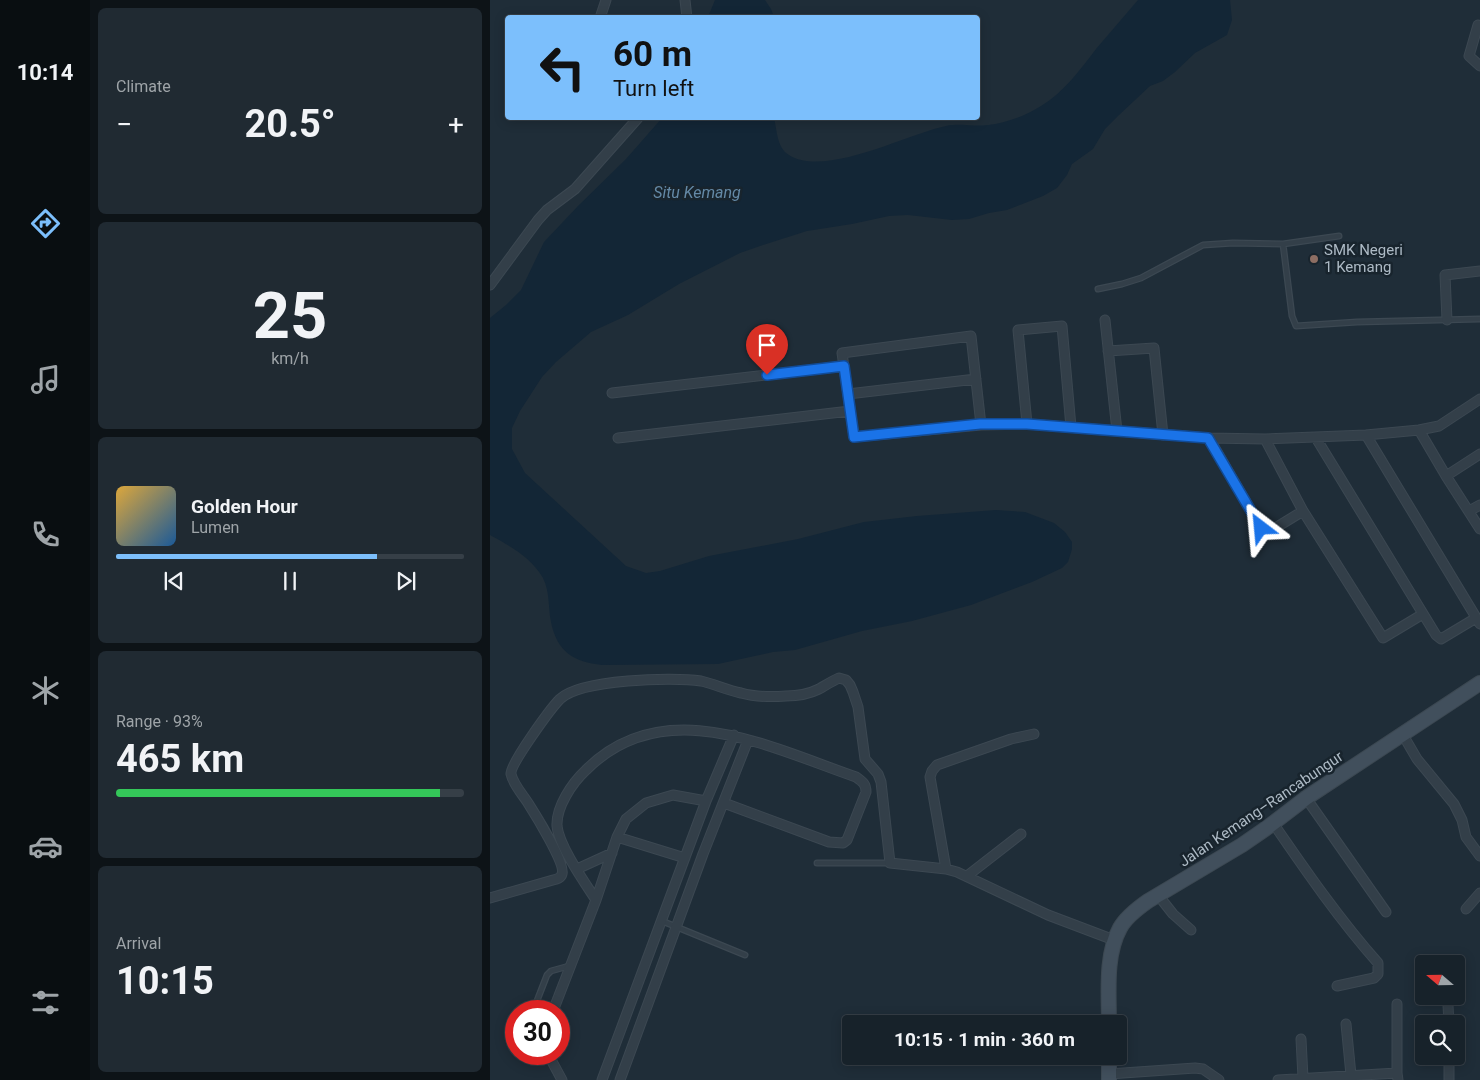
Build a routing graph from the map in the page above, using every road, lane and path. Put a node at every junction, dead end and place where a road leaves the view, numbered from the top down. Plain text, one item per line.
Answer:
1 (606, 0) edge
2 (685, 0) edge
3 (601, 15) edge
4 (687, 15) edge
5 (1478, 25) dead end
6 (1480, 66) edge
7 (636, 120) edge
8 (1339, 236) dead end
9 (1283, 244) junction
10 (1480, 271) edge
11 (490, 285) edge
12 (1098, 289) dead end
13 (1104, 320) dead end
14 (1447, 320) junction
15 (1480, 320) edge
16 (1108, 351) junction
17 (844, 366) junction
18 (976, 380) junction
19 (612, 393) dead end
20 (848, 394) junction
21 (1480, 398) edge
22 (850, 411) junction
23 (980, 424) junction
24 (1027, 424) junction
25 (1071, 427) junction
26 (1419, 430) junction
27 (1117, 431) junction
28 (1163, 435) junction
29 (1366, 435) junction
30 (618, 438) dead end
31 (1208, 438) junction
32 (1316, 438) junction
33 (1265, 439) junction
34 (1480, 454) edge
35 (1446, 476) junction
36 (1480, 505) edge
37 (1304, 511) junction
38 (1469, 511) junction
39 (1480, 529) edge
40 (1423, 614) junction
41 (1477, 614) edge
42 (1480, 683) edge
43 (1034, 734) dead end
44 (734, 735) junction
45 (1403, 736) junction
46 (748, 740) junction
47 (1306, 798) junction
48 (706, 801) junction
49 (724, 803) junction
50 (1273, 823) junction
51 (1021, 834) dead end
52 (617, 837) junction
53 (612, 853) junction
54 (1480, 856) edge
55 (684, 858) junction
56 (817, 862) dead end
57 (890, 862) junction
58 (577, 868) junction
59 (946, 869) junction
60 (968, 876) junction
61 (1480, 893) edge
62 (1158, 894) junction
63 (490, 898) edge
64 (596, 900) junction
65 (1466, 909) dead end
66 (1386, 912) dead end
67 (661, 921) junction
68 (676, 928) junction
69 (1190, 930) dead end
70 (1114, 940) junction
71 (745, 955) dead end
72 (571, 966) junction
73 (1337, 986) dead end
74 (537, 1000) edge
75 (558, 1000) edge
76 (1397, 1004) dead end
77 (1448, 1005) dead end
78 (1109, 1015) edge
79 (1448, 1015) edge
80 (1346, 1024) dead end
81 (1301, 1040) dead end
82 (554, 1065) edge
83 (1449, 1065) edge
84 (1351, 1075) junction
85 (621, 1076) edge
86 (1398, 1076) edge
87 (1109, 1077) edge
88 (1303, 1078) junction
89 (562, 1080) edge
90 (602, 1080) edge
91 (627, 1080) edge
92 (1218, 1080) edge
93 (1278, 1080) edge
94 (1449, 1080) edge

1 - 3 street
2 - 4 street
5 - 6 street
7 - 11 street
8 - 9 lane
9 - 12 lane
9 - 14 lane
10 - 14 street
13 - 16 street
14 - 15 lane
16 - 27 street
16 - 28 street
17 - 18 street
17 - 19 street
17 - 20 street
18 - 20 street
18 - 23 street
20 - 22 street
21 - 26 street
22 - 23 street
22 - 30 street
23 - 24 street
24 - 25 street
24 - 25 street
25 - 27 street
26 - 29 street
26 - 35 street
27 - 28 street
28 - 31 street
29 - 32 street
29 - 41 street
31 - 33 street
31 - 37 street
32 - 33 street
32 - 40 street
33 - 37 street
34 - 35 street
35 - 38 street
36 - 38 street
37 - 40 street
38 - 39 street
40 - 41 street
42 - 45 street, Jalan Kemang–Rancabungur
43 - 59 street
44 - 46 street
44 - 48 street
44 - 58 street
45 - 47 street, Jalan Kemang–Rancabungur
45 - 54 street
46 - 49 street
46 - 49 street
47 - 50 street, Jalan Kemang–Rancabungur
47 - 66 street
48 - 52 street
48 - 55 street
49 - 68 street
50 - 62 street, Jalan Kemang–Rancabungur
50 - 73 street
51 - 60 street
52 - 53 street
52 - 55 street
53 - 58 street
53 - 64 street
55 - 67 street
56 - 57 lane
57 - 59 street
57 - 63 street
58 - 64 street
59 - 60 street
60 - 70 street
61 - 65 street
62 - 69 street
62 - 70 street, Jalan Kemang–Rancabungur
64 - 72 street
67 - 68 lane
67 - 90 street
68 - 71 lane
68 - 85 street
70 - 78 street, Jalan Kemang–Rancabungur
72 - 74 lane
72 - 75 street
76 - 86 street
77 - 79 street
80 - 84 street
81 - 88 street
82 - 89 street
83 - 94 street
84 - 86 street
84 - 88 street
85 - 91 lane
87 - 92 street
88 - 93 street

